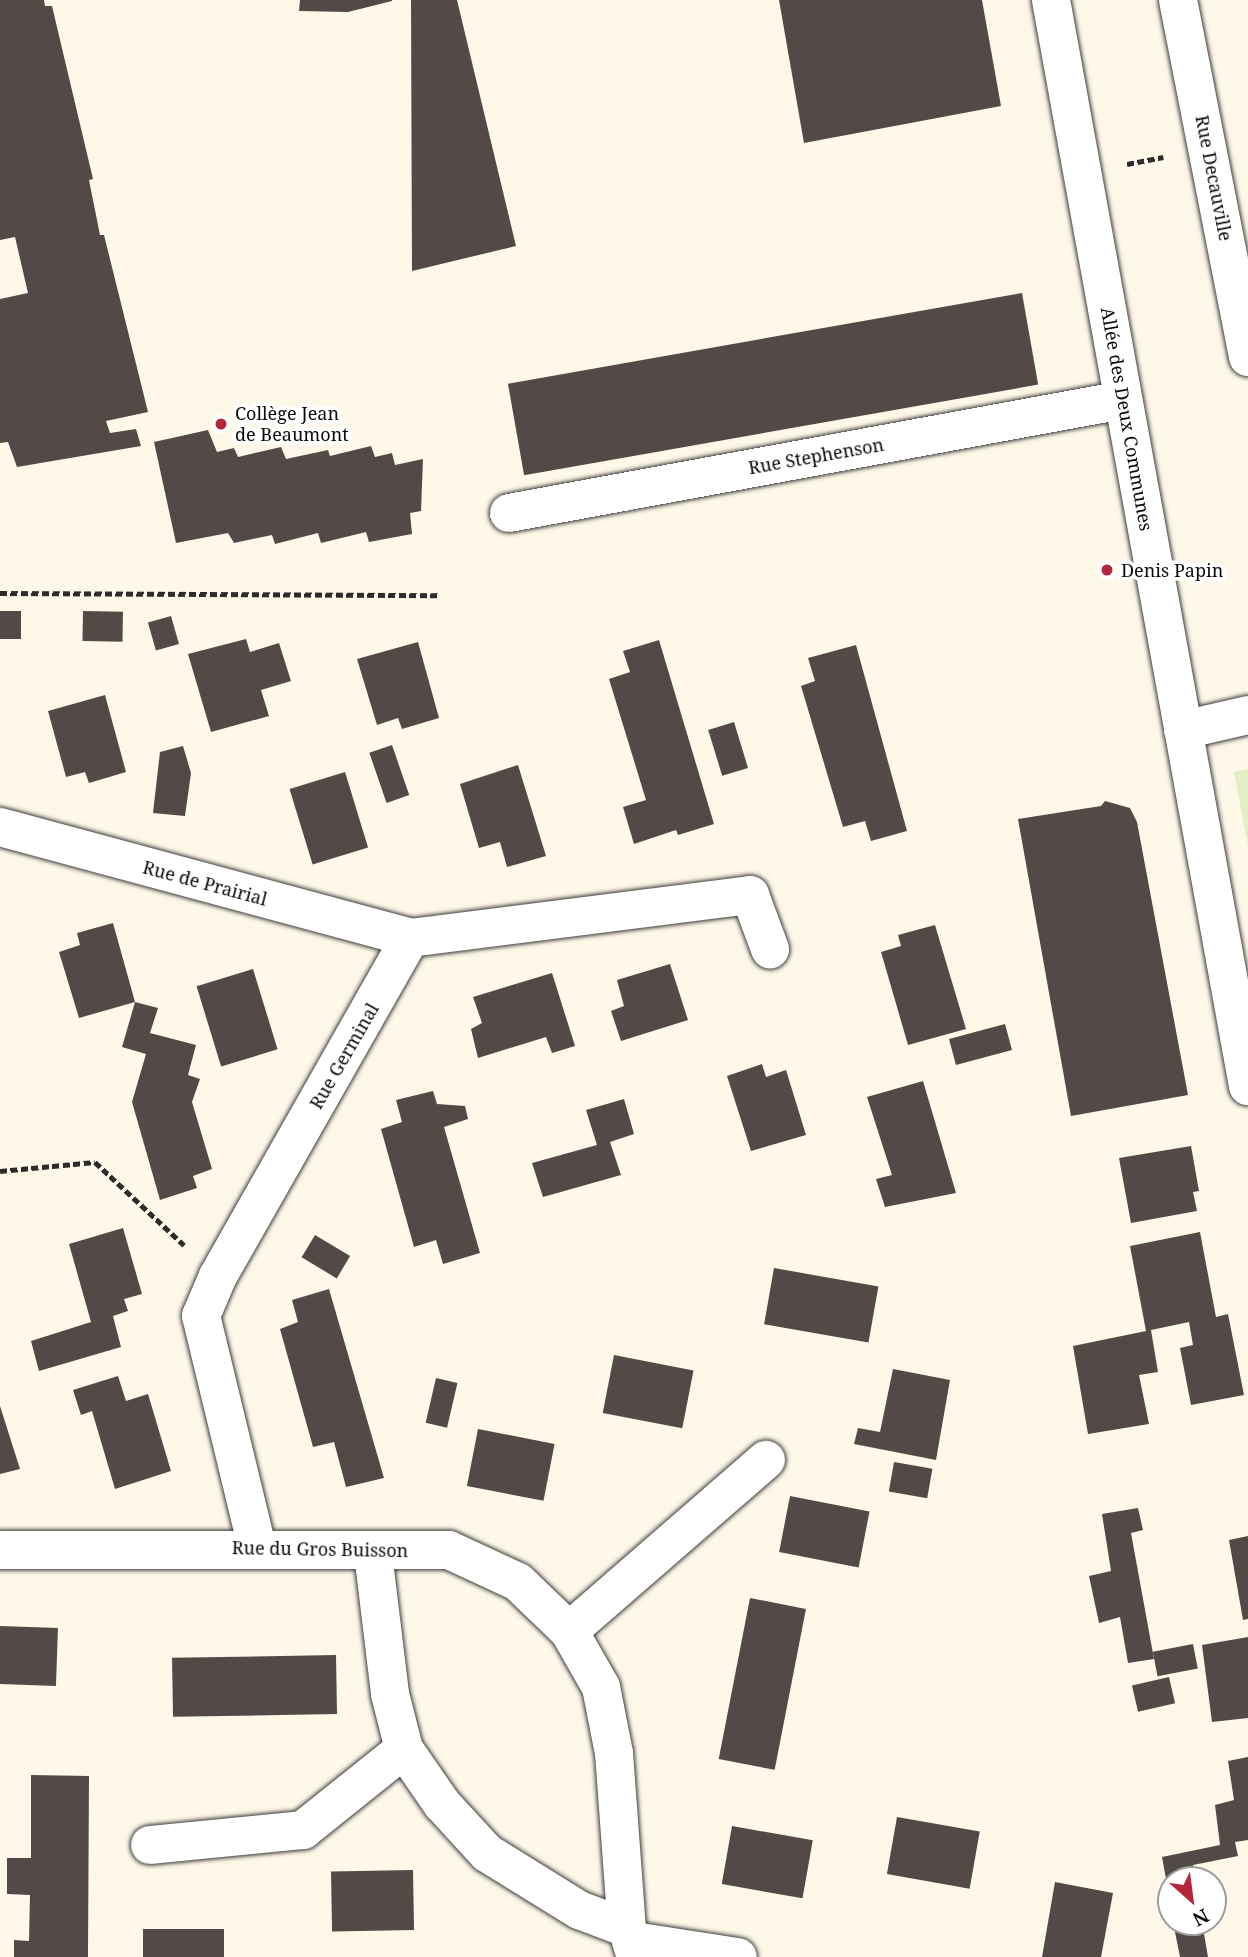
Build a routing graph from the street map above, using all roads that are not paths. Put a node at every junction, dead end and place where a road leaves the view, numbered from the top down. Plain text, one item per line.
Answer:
1 (1051, 0) edge
2 (1178, 0) edge
3 (1248, 357) edge
4 (1123, 400) junction
5 (509, 513) dead end
6 (1248, 715) edge
7 (1182, 730) junction
8 (0, 827) edge
9 (410, 939) junction
10 (770, 949) dead end
11 (1248, 1086) edge
12 (766, 1460) dead end
13 (257, 1547) junction
14 (0, 1550) edge
15 (373, 1553) junction
16 (569, 1631) junction
17 (404, 1749) junction
18 (150, 1845) dead end
19 (633, 1942) edge
20 (738, 1957) edge

1 - 4 street, Allée des Deux Communes
2 - 3 street, Rue Decauville
4 - 5 street, Rue Stephenson
4 - 7 street, Allée des Deux Communes
6 - 7 street
7 - 11 street, Allée des Deux Communes
8 - 9 street, Rue de Prairial
9 - 10 street
9 - 13 street, Rue Germinal
12 - 16 street
13 - 14 street, Rue du Gros Buisson
13 - 15 street, Rue du Gros Buisson
15 - 16 street, Rue du Gros Buisson
15 - 17 street
16 - 19 street, Rue du Gros Buisson
17 - 18 street
17 - 19 street
19 - 20 street

